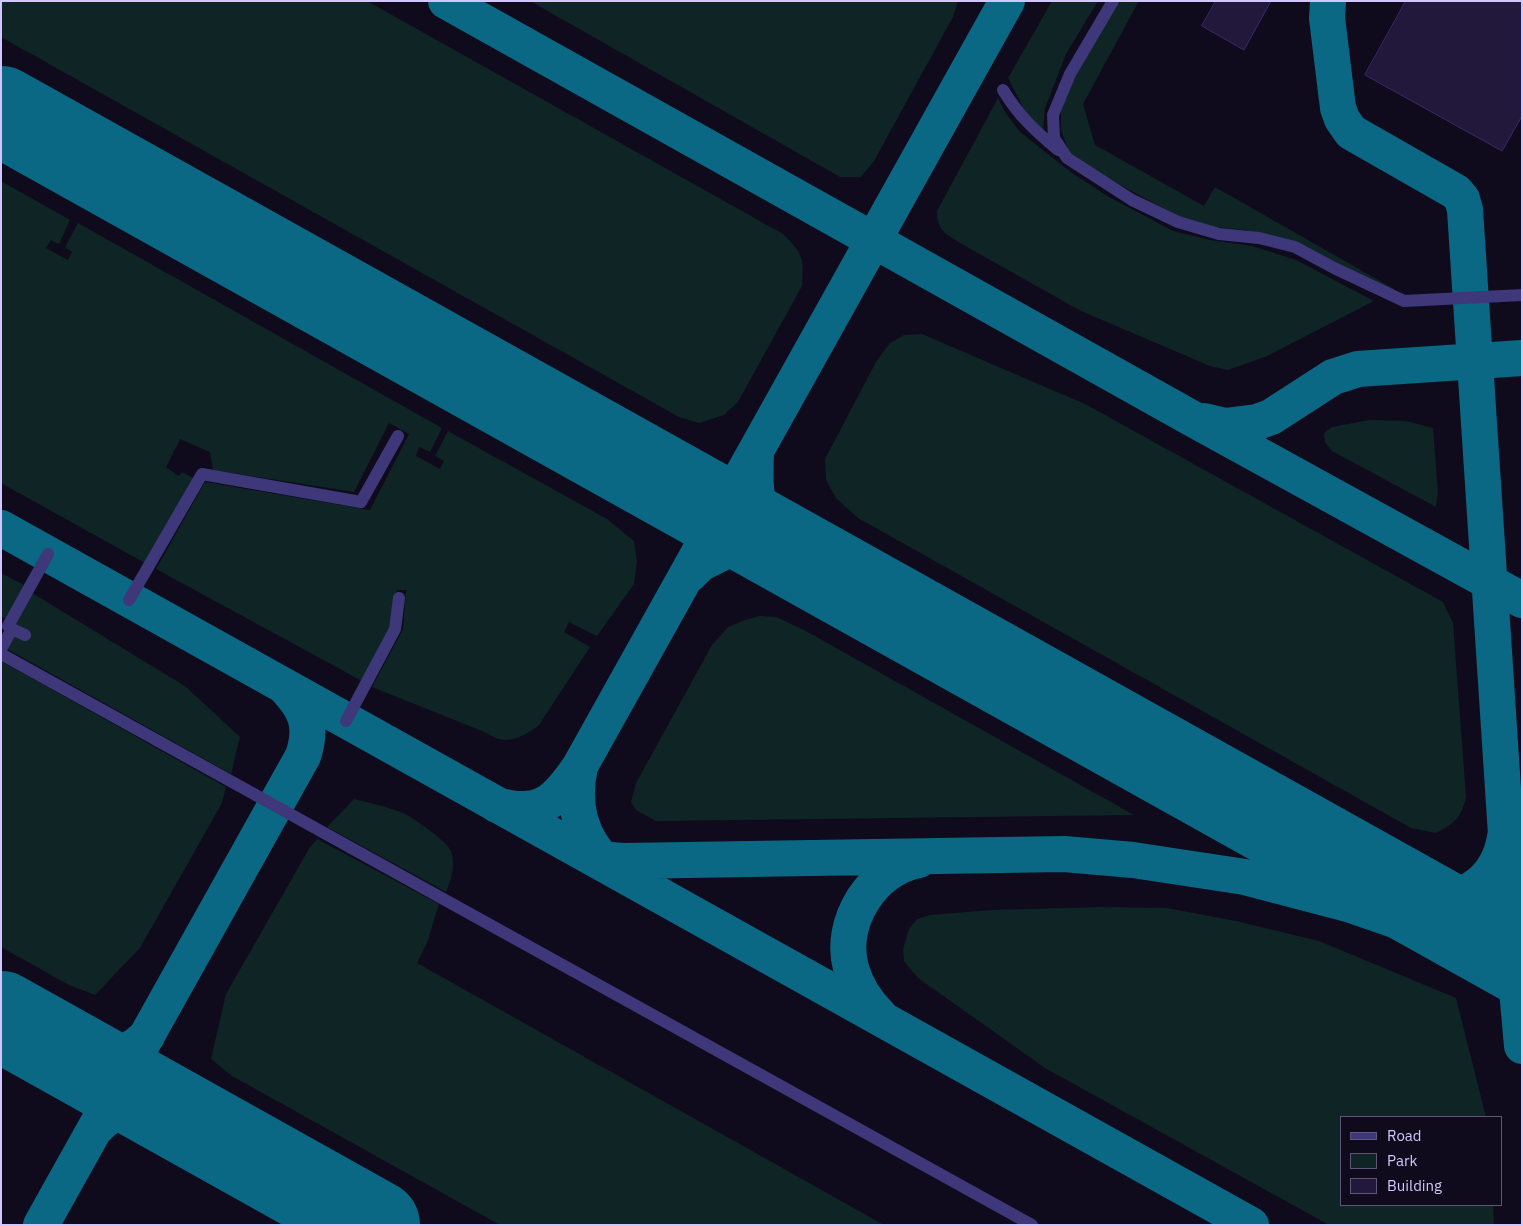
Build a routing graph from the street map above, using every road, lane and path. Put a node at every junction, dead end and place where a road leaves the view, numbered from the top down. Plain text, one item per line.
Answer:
1 (1113, 1) edge
2 (1003, 90) dead end
3 (1067, 158) junction
4 (1522, 294) edge
5 (398, 436) dead end
6 (48, 554) dead end
7 (399, 598) dead end
8 (129, 600) dead end
9 (7, 626) edge
10 (25, 635) dead end
11 (1, 649) edge
12 (1, 654) edge
13 (346, 721) dead end
14 (1032, 1225) edge

1 - 3 lane
2 - 3 lane
3 - 4 lane
5 - 8 lane
6 - 9 lane
7 - 13 lane
9 - 10 lane
9 - 11 lane
12 - 14 lane

